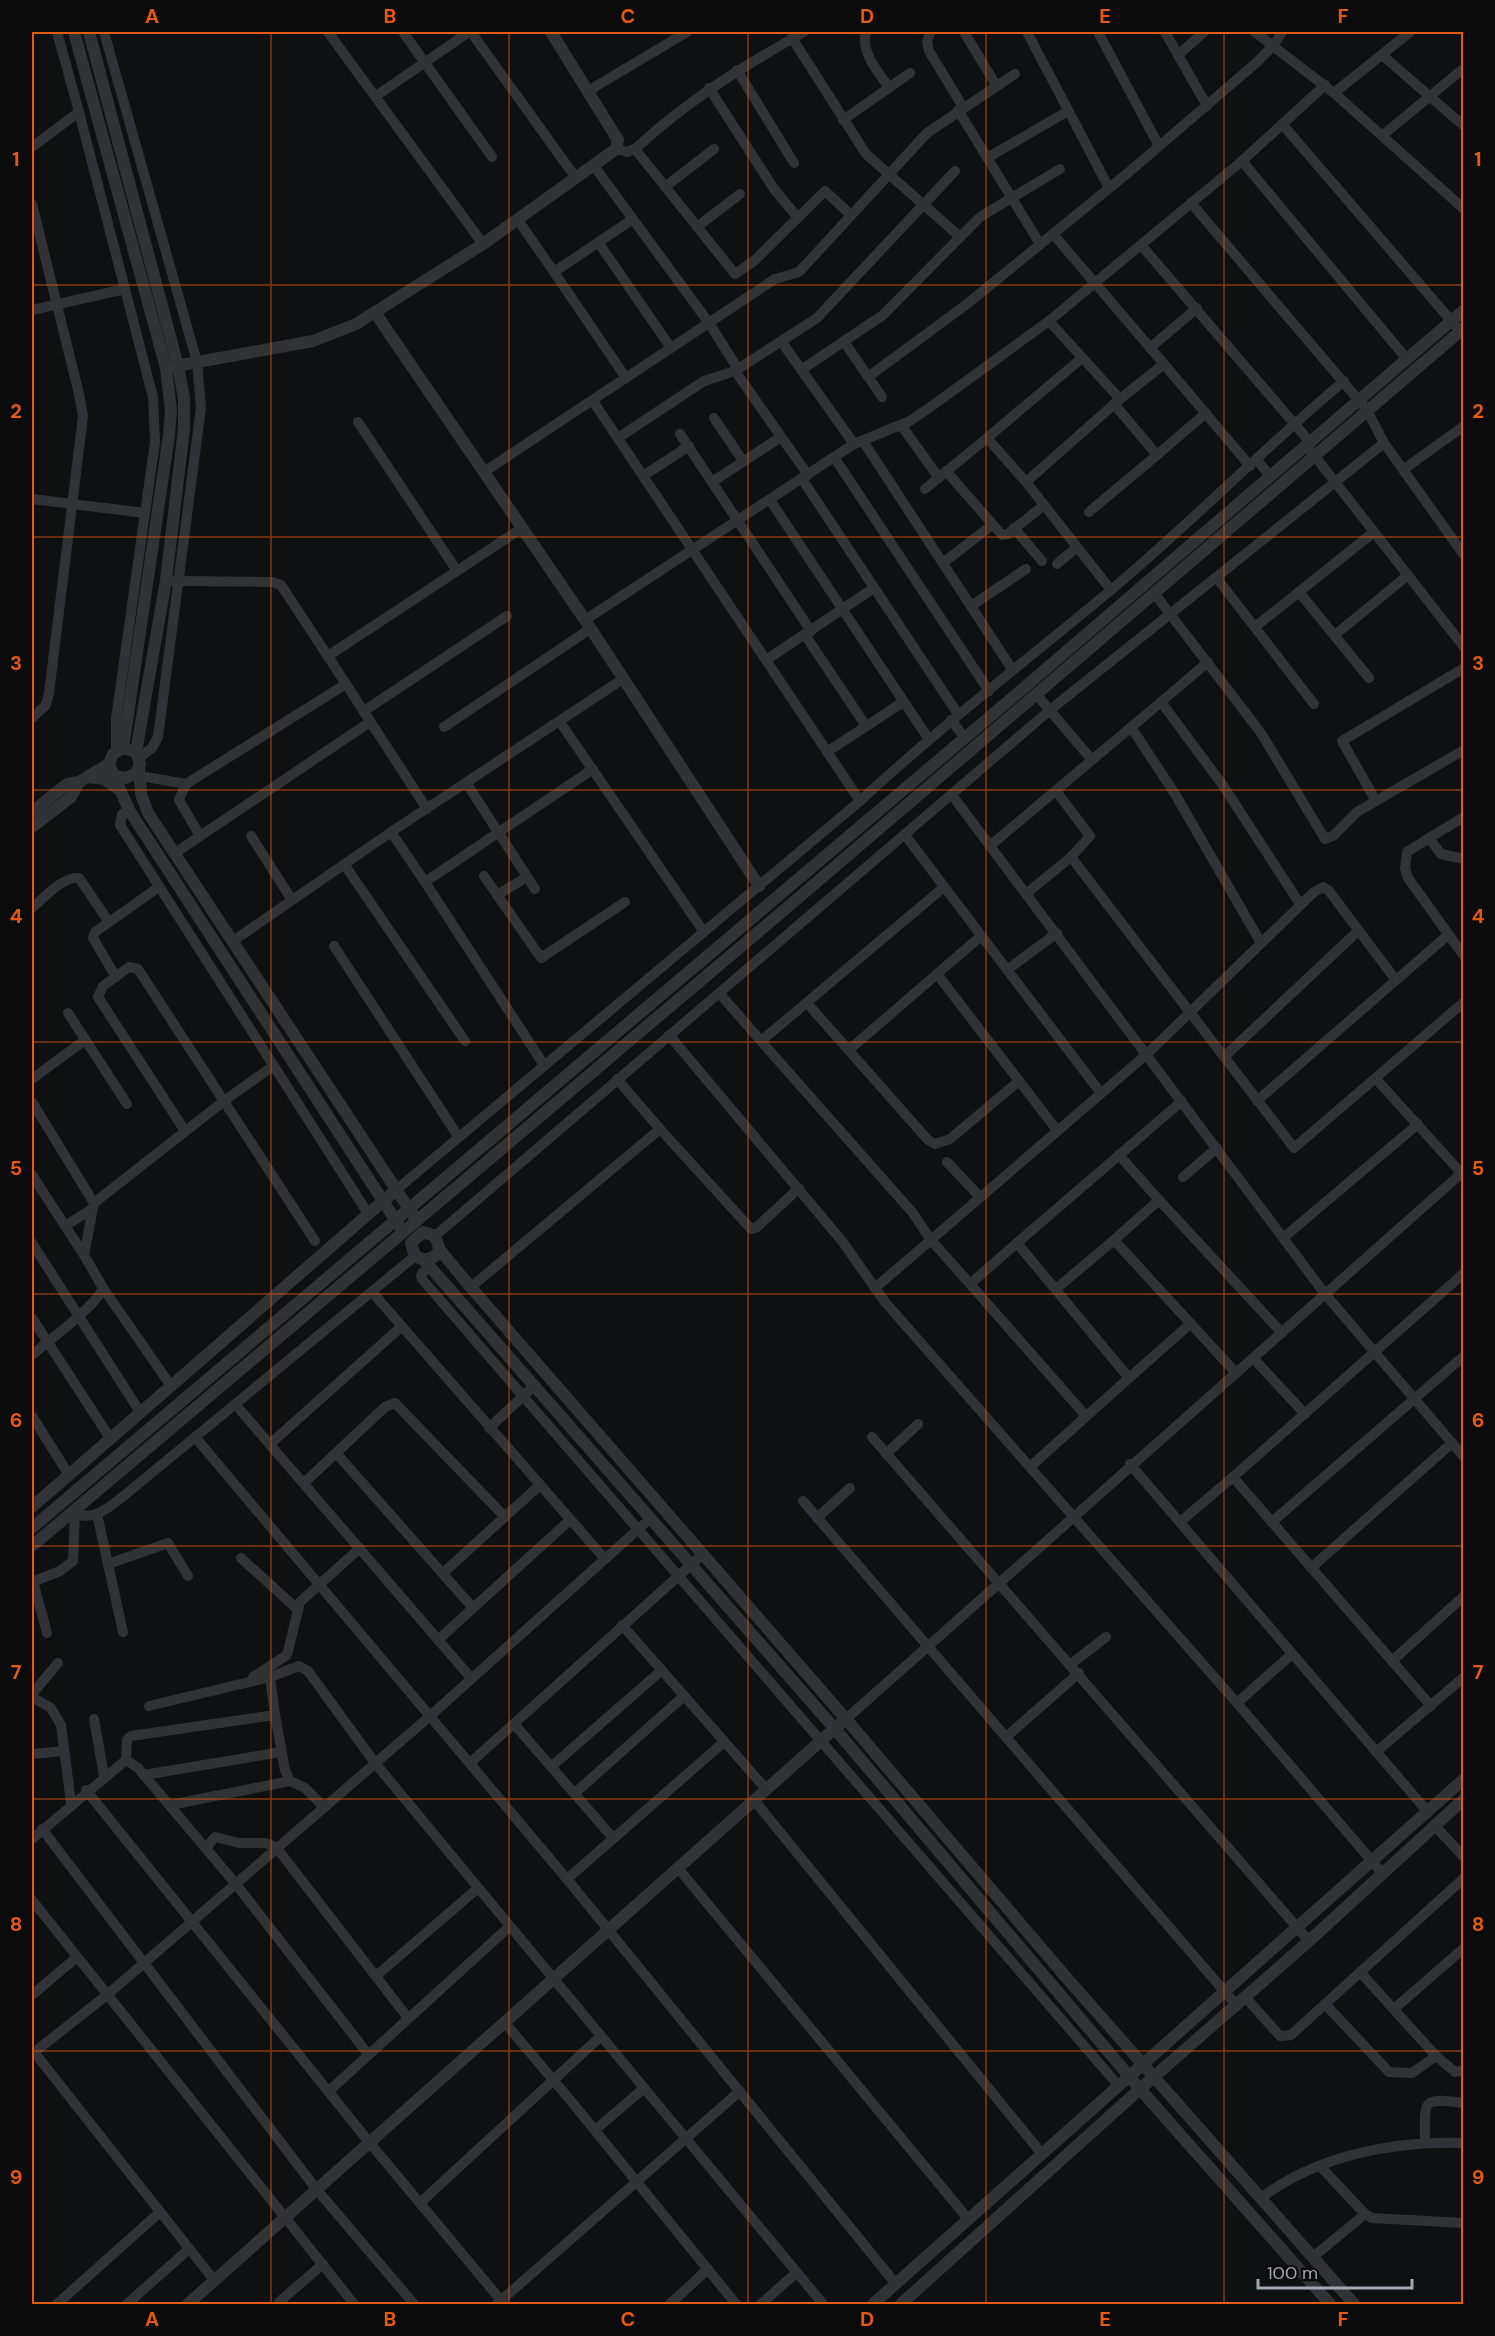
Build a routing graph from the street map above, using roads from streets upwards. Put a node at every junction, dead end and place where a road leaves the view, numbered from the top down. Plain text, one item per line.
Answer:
1 (57, 32) edge
2 (74, 32) edge
3 (89, 32) edge
4 (104, 32) edge
5 (328, 32) edge
6 (404, 32) edge
7 (470, 32) edge
8 (554, 32) edge
9 (687, 32) edge
10 (804, 32) edge
11 (866, 32) edge
12 (930, 32) edge
13 (964, 32) edge
14 (1027, 32) edge
15 (1098, 32) edge
16 (1165, 32) edge
17 (1204, 32) edge
18 (1255, 32) edge
19 (1282, 32) edge
20 (1410, 32) edge
21 (792, 38) junction
22 (1274, 45) junction
23 (1178, 55) junction
24 (1382, 55) junction
25 (424, 62) junction
26 (1464, 68) edge
27 (737, 70) junction
28 (910, 73) dead end
29 (1015, 74) dead end
30 (996, 85) junction
31 (1325, 85) junction
32 (709, 88) junction
33 (889, 88) junction
34 (588, 91) junction
35 (122, 93) junction
36 (1334, 93) junction
37 (376, 96) junction
38 (1429, 97) junction
39 (108, 98) junction
40 (93, 102) junction
41 (1207, 106) junction
42 (961, 108) junction
43 (1068, 111) junction
44 (79, 112) junction
45 (843, 120) junction
46 (1283, 125) junction
47 (1464, 126) edge
48 (1383, 135) junction
49 (1159, 146) junction
50 (32, 147) edge
51 (616, 149) junction
52 (634, 149) junction
53 (714, 149) dead end
54 (492, 157) dead end
55 (987, 158) junction
56 (1242, 161) junction
57 (794, 163) dead end
58 (594, 166) junction
59 (1060, 169) dead end
60 (955, 171) dead end
61 (889, 172) junction
62 (576, 178) junction
63 (665, 187) junction
64 (1109, 189) junction
65 (740, 194) dead end
66 (1011, 197) junction
67 (1191, 203) junction
68 (32, 204) edge
69 (925, 204) junction
70 (1464, 209) edge
71 (851, 214) junction
72 (798, 218) junction
73 (633, 219) junction
74 (518, 220) junction
75 (697, 227) junction
76 (1053, 234) junction
77 (959, 236) junction
78 (598, 242) junction
79 (483, 244) junction
80 (1040, 244) junction
81 (1141, 245) junction
82 (554, 272) junction
83 (1094, 284) junction
84 (125, 289) junction
85 (56, 306) junction
86 (1197, 308) junction
87 (32, 310) edge
88 (1464, 310) edge
89 (376, 314) junction
90 (151, 315) junction
91 (134, 320) junction
92 (1451, 320) junction
93 (1049, 321) junction
94 (709, 323) junction
95 (1462, 329) edge
96 (781, 341) junction
97 (845, 343) junction
98 (671, 348) junction
99 (1150, 348) junction
100 (1082, 358) junction
101 (1406, 358) junction
102 (197, 362) junction
103 (1164, 364) junction
104 (172, 367) junction
105 (736, 370) junction
106 (801, 370) junction
107 (868, 377) junction
108 (626, 378) junction
109 (1344, 381) junction
110 (882, 397) dead end
111 (593, 401) junction
112 (1117, 401) junction
113 (1363, 404) junction
114 (1206, 413) junction
115 (714, 418) dead end
116 (358, 422) dead end
117 (1294, 423) junction
118 (901, 425) junction
119 (1464, 426) edge
120 (681, 434) dead end
121 (781, 436) junction
122 (618, 438) junction
123 (987, 438) junction
124 (858, 442) junction
125 (1308, 443) junction
126 (1384, 443) junction
127 (688, 446) junction
128 (1156, 455) junction
129 (1314, 456) junction
130 (834, 457) junction
131 (743, 461) junction
132 (1254, 463) junction
133 (1404, 470) junction
134 (484, 472) junction
135 (943, 474) junction
136 (643, 476) junction
137 (1270, 476) junction
138 (805, 477) junction
139 (1334, 481) junction
140 (712, 482) junction
141 (1026, 482) junction
142 (926, 489) dead end
143 (32, 499) edge
144 (770, 500) junction
145 (73, 505) junction
146 (1044, 505) junction
147 (1089, 512) dead end
148 (145, 513) junction
149 (737, 520) junction
150 (992, 525) junction
151 (522, 528) junction
152 (1014, 528) junction
153 (1374, 532) junction
154 (1193, 543) junction
155 (1077, 548) junction
156 (692, 550) junction
157 (1202, 553) junction
158 (1464, 555) edge
159 (1042, 561) dead end
160 (943, 563) junction
161 (1057, 564) dead end
162 (1026, 569) dead end
163 (457, 572) junction
164 (1408, 575) junction
165 (1216, 577) junction
166 (172, 581) junction
167 (873, 588) junction
168 (1111, 590) junction
169 (1299, 592) junction
170 (1154, 593) junction
171 (971, 606) junction
172 (842, 610) junction
173 (1170, 613) junction
174 (507, 616) dead end
175 (587, 625) junction
176 (1255, 627) junction
177 (808, 633) junction
178 (1335, 635) junction
179 (1464, 646) edge
180 (328, 656) junction
181 (766, 660) junction
182 (1208, 662) junction
183 (1464, 668) edge
184 (1012, 669) junction
185 (1046, 678) junction
186 (1369, 678) dead end
187 (623, 679) junction
188 (346, 684) junction
189 (989, 691) junction
190 (1036, 694) junction
191 (903, 702) junction
192 (1161, 702) junction
193 (1314, 704) dead end
194 (1050, 710) junction
195 (364, 711) junction
196 (955, 717) junction
197 (32, 718) edge
198 (370, 722) junction
199 (561, 722) junction
200 (866, 726) junction
201 (444, 727) dead end
202 (1131, 727) junction
203 (928, 738) junction
204 (965, 738) junction
205 (120, 749) junction
206 (953, 749) junction
207 (1464, 750) edge
208 (827, 752) junction
209 (962, 759) junction
210 (1092, 760) junction
211 (109, 764) junction
212 (139, 764) junction
213 (593, 769) junction
214 (117, 776) junction
215 (84, 779) junction
216 (186, 784) junction
217 (467, 784) junction
218 (120, 790) junction
219 (1056, 790) junction
220 (952, 795) junction
221 (860, 801) junction
222 (1376, 801) junction
223 (427, 809) junction
224 (129, 810) junction
225 (1464, 817) edge
226 (33, 819) edge
227 (391, 832) junction
228 (498, 832) junction
229 (905, 835) junction
230 (200, 836) junction
231 (251, 836) dead end
232 (1429, 838) junction
233 (991, 845) junction
234 (175, 853) junction
235 (1071, 857) junction
236 (1464, 859) edge
237 (345, 864) junction
238 (484, 876) dead end
239 (527, 877) junction
240 (425, 882) junction
241 (759, 886) junction
242 (159, 887) junction
243 (944, 887) junction
244 (535, 889) dead end
245 (1027, 894) junction
246 (497, 895) junction
247 (292, 900) junction
248 (772, 900) junction
249 (625, 902) dead end
250 (1300, 904) junction
251 (32, 908) edge
252 (783, 912) junction
253 (109, 922) junction
254 (1358, 931) junction
255 (704, 932) junction
256 (1057, 933) junction
257 (1448, 935) junction
258 (981, 936) junction
259 (232, 941) junction
260 (1261, 943) junction
261 (334, 946) dead end
262 (1464, 956) edge
263 (1007, 970) junction
264 (937, 974) junction
265 (116, 977) junction
266 (1395, 979) junction
267 (720, 994) junction
268 (1464, 1002) edge
269 (807, 1003) junction
270 (1191, 1011) junction
271 (68, 1013) dead end
272 (669, 1035) junction
273 (85, 1040) junction
274 (465, 1041) dead end
275 (761, 1041) junction
276 (849, 1050) junction
277 (1147, 1054) junction
278 (1225, 1056) junction
279 (544, 1065) junction
280 (273, 1066) junction
281 (32, 1079) edge
282 (617, 1079) junction
283 (1376, 1079) junction
284 (1019, 1081) junction
285 (1100, 1092) junction
286 (224, 1101) junction
287 (1182, 1101) junction
288 (1257, 1101) junction
289 (32, 1102) edge
290 (128, 1104) dead end
291 (1418, 1124) junction
292 (1056, 1129) junction
293 (660, 1130) junction
294 (185, 1131) junction
295 (458, 1136) junction
296 (1217, 1148) junction
297 (1119, 1155) junction
298 (947, 1162) dead end
299 (1463, 1173) edge
300 (32, 1174) edge
301 (1183, 1177) dead end
302 (799, 1188) junction
303 (396, 1190) junction
304 (980, 1197) junction
305 (1159, 1200) junction
306 (383, 1202) junction
307 (93, 1206) junction
308 (408, 1208) junction
309 (369, 1215) junction
310 (395, 1220) junction
311 (416, 1221) junction
312 (65, 1226) junction
313 (403, 1232) junction
314 (429, 1234) junction
315 (1283, 1238) junction
316 (931, 1240) junction
317 (1114, 1240) junction
318 (315, 1241) dead end
319 (1017, 1243) junction
320 (32, 1244) edge
321 (440, 1250) junction
322 (84, 1255) junction
323 (420, 1256) junction
324 (1464, 1273) edge
325 (970, 1284) junction
326 (471, 1287) junction
327 (875, 1287) junction
328 (103, 1288) junction
329 (1056, 1289) junction
330 (372, 1292) junction
331 (1325, 1294) junction
332 (79, 1314) junction
333 (32, 1318) edge
334 (1190, 1324) junction
335 (401, 1327) junction
336 (1281, 1332) junction
337 (47, 1342) junction
338 (1376, 1352) junction
339 (32, 1355) edge
340 (1464, 1356) edge
341 (1252, 1358) junction
342 (1236, 1373) junction
343 (1129, 1378) junction
344 (535, 1385) junction
345 (171, 1386) junction
346 (523, 1397) junction
347 (1415, 1398) junction
348 (235, 1404) junction
349 (171, 1410) junction
350 (140, 1412) junction
351 (1305, 1414) junction
352 (32, 1416) edge
353 (1086, 1416) junction
354 (181, 1421) junction
355 (918, 1424) dead end
356 (489, 1428) junction
357 (110, 1437) junction
358 (195, 1437) junction
359 (872, 1437) dead end
360 (1452, 1443) junction
361 (270, 1444) junction
362 (337, 1454) junction
363 (886, 1454) junction
364 (1464, 1457) edge
365 (1130, 1464) junction
366 (1030, 1466) junction
367 (69, 1475) junction
368 (1233, 1477) junction
369 (304, 1483) junction
370 (58, 1485) junction
371 (540, 1485) junction
372 (850, 1488) dead end
373 (66, 1499) junction
374 (803, 1502) dead end
375 (32, 1507) edge
376 (74, 1512) junction
377 (97, 1514) junction
378 (505, 1516) junction
379 (1073, 1516) junction
380 (651, 1517) junction
381 (817, 1518) junction
382 (570, 1520) junction
383 (1180, 1522) junction
384 (1272, 1522) junction
385 (32, 1528) edge
386 (639, 1528) junction
387 (32, 1546) edge
388 (360, 1548) junction
389 (703, 1554) junction
390 (241, 1558) dead end
391 (605, 1559) junction
392 (108, 1564) junction
393 (691, 1564) junction
394 (1311, 1568) junction
395 (442, 1573) junction
396 (679, 1575) junction
397 (188, 1576) dead end
398 (32, 1581) edge
399 (1000, 1582) junction
400 (320, 1583) junction
401 (1464, 1596) edge
402 (296, 1608) junction
403 (473, 1608) junction
404 (622, 1625) junction
405 (123, 1632) dead end
406 (47, 1633) dead end
407 (1106, 1637) dead end
408 (438, 1640) junction
409 (927, 1646) junction
410 (1292, 1654) junction
411 (1392, 1661) junction
412 (58, 1664) dead end
413 (1071, 1664) junction
414 (662, 1670) junction
415 (1079, 1673) junction
416 (270, 1677) junction
417 (1464, 1677) edge
418 (471, 1678) junction
419 (241, 1684) junction
420 (32, 1695) edge
421 (684, 1696) junction
422 (1237, 1703) junction
423 (149, 1706) dead end
424 (1431, 1706) junction
425 (275, 1715) junction
426 (430, 1716) junction
427 (94, 1719) dead end
428 (846, 1719) junction
429 (514, 1724) junction
430 (835, 1729) junction
431 (1006, 1737) junction
432 (821, 1740) junction
433 (724, 1742) junction
434 (64, 1751) junction
435 (281, 1752) junction
436 (1376, 1752) junction
437 (32, 1754) edge
438 (126, 1760) junction
439 (375, 1763) junction
440 (470, 1763) junction
441 (552, 1766) junction
442 (144, 1775) junction
443 (104, 1776) junction
444 (1464, 1779) edge
445 (290, 1781) junction
446 (766, 1789) junction
447 (86, 1790) junction
448 (575, 1793) junction
449 (1464, 1799) edge
450 (754, 1800) junction
451 (71, 1803) junction
452 (170, 1805) junction
453 (324, 1807) junction
454 (1427, 1811) junction
455 (1434, 1825) junction
456 (42, 1829) junction
457 (613, 1838) junction
458 (32, 1839) edge
459 (276, 1847) junction
460 (206, 1848) junction
461 (1464, 1857) edge
462 (1371, 1861) junction
463 (678, 1868) junction
464 (1382, 1873) junction
465 (1464, 1878) edge
466 (567, 1879) junction
467 (235, 1883) junction
468 (478, 1888) junction
469 (32, 1900) edge
470 (193, 1921) junction
471 (509, 1927) junction
472 (1297, 1928) junction
473 (608, 1931) junction
474 (1309, 1941) junction
475 (1464, 1948) edge
476 (76, 1957) junction
477 (142, 1964) junction
478 (1360, 1972) junction
479 (376, 1976) junction
480 (554, 1979) junction
481 (33, 1991) edge
482 (1225, 1991) junction
483 (107, 1995) junction
484 (1241, 2002) junction
485 (1325, 2004) junction
486 (1394, 2009) junction
487 (408, 2018) junction
488 (505, 2023) junction
489 (600, 2037) junction
490 (33, 2053) edge
491 (368, 2054) junction
492 (1436, 2056) junction
493 (1142, 2064) junction
494 (1464, 2070) edge
495 (1129, 2075) junction
496 (1153, 2077) junction
497 (553, 2081) junction
498 (1118, 2085) junction
499 (643, 2089) junction
500 (1140, 2089) junction
501 (329, 2091) junction
502 (740, 2091) junction
503 (1464, 2103) edge
504 (595, 2130) junction
505 (684, 2138) junction
506 (1425, 2141) junction
507 (369, 2142) junction
508 (1464, 2144) edge
509 (1042, 2154) junction
510 (1320, 2166) junction
511 (636, 2180) junction
512 (317, 2190) junction
513 (1261, 2198) junction
514 (420, 2203) junction
515 (160, 2212) junction
516 (1365, 2214) junction
517 (284, 2216) junction
518 (969, 2220) junction
519 (1464, 2223) edge
520 (189, 2249) junction
521 (1313, 2257) junction
522 (323, 2265) junction
523 (708, 2269) junction
524 (796, 2273) junction
525 (214, 2280) junction
526 (896, 2284) junction
527 (501, 2303) edge
528 (57, 2304) edge
529 (127, 2304) edge
530 (188, 2304) edge
531 (279, 2304) edge
532 (354, 2304) edge
533 (414, 2304) edge
534 (670, 2304) edge
535 (736, 2304) edge
536 (761, 2304) edge
537 (823, 2304) edge
538 (873, 2304) edge
539 (901, 2304) edge
540 (1330, 2304) edge
541 (1354, 2304) edge

1 - 44 street
2 - 40 street
3 - 39 street
4 - 35 street
5 - 37 street
6 - 25 street
7 - 25 street
7 - 62 street
8 - 34 street
9 - 34 street
10 - 21 street
11 - 33 street
12 - 42 street
13 - 30 street
14 - 43 street
15 - 49 street
16 - 23 street
17 - 23 street
18 - 22 street
19 - 22 street
20 - 24 street
21 - 27 street
21 - 45 street
22 - 31 street
22 - 41 street
23 - 41 street
24 - 36 street
24 - 38 street
25 - 37 street
25 - 54 street
26 - 38 street
27 - 32 street
27 - 57 street
28 - 33 street
29 - 30 street
30 - 42 street
31 - 36 street
31 - 46 street
32 - 52 street
32 - 72 street
33 - 45 street
34 - 51 street
35 - 39 street
35 - 102 street
36 - 48 street
37 - 79 street
38 - 47 street
38 - 48 street
39 - 40 street
39 - 104 street
40 - 90 street
41 - 49 street
42 - 55 street
42 - 61 street
43 - 55 street
43 - 64 street
44 - 50 street
44 - 84 street
45 - 61 street
46 - 56 street
46 - 92 street
48 - 70 street
49 - 64 street
51 - 52 street
51 - 58 street
52 - 63 street
53 - 63 street
55 - 66 street
56 - 67 street
56 - 101 street
58 - 62 street
58 - 73 street
59 - 66 street
60 - 69 street
61 - 69 street
61 - 71 street
62 - 74 street
63 - 75 street
64 - 76 street
65 - 75 street
66 - 77 street
66 - 80 street
67 - 81 street
67 - 109 street
68 - 85 street
69 - 77 street
69 - 96 street
71 - 72 street
71 - 94 street
72 - 75 street
73 - 78 street
73 - 94 street
74 - 79 street
74 - 82 street
76 - 80 street
76 - 83 street
77 - 97 street
78 - 82 street
78 - 98 street
79 - 89 street
80 - 107 street
81 - 83 street
81 - 86 street
82 - 108 street
83 - 93 street
83 - 99 street
84 - 85 street
84 - 91 street
85 - 87 street
85 - 145 street
86 - 99 street
86 - 117 street
88 - 92 street
89 - 102 street
89 - 134 street
90 - 91 street
90 - 104 street
91 - 148 street
92 - 95 street
92 - 101 street
93 - 100 street
93 - 118 street
94 - 98 street
94 - 105 street
95 - 113 street
96 - 105 street
96 - 106 street
97 - 106 street
97 - 107 street
98 - 108 street
99 - 103 street
100 - 112 street
100 - 123 street
101 - 113 street
102 - 104 street
102 - 166 street
103 - 112 street
103 - 114 street
104 - 166 street
104 - 205 street
105 - 121 street
105 - 122 street
106 - 124 street
107 - 110 street
108 - 111 street
109 - 113 street
109 - 117 street
111 - 122 street
111 - 134 street
112 - 128 street
112 - 141 street
113 - 125 street
113 - 126 street
113 - 129 street
114 - 128 street
114 - 132 street
115 - 131 street
116 - 163 street
117 - 125 street
117 - 132 street
118 - 124 street
118 - 135 street
119 - 133 street
120 - 127 street
121 - 131 street
121 - 138 street
122 - 136 street
123 - 135 street
123 - 141 street
124 - 130 street
124 - 160 street
125 - 129 street
125 - 137 street
126 - 133 street
126 - 139 street
127 - 136 street
127 - 140 street
128 - 147 street
129 - 139 street
129 - 157 street
130 - 138 street
130 - 189 street
131 - 140 street
132 - 137 street
132 - 168 street
133 - 158 street
134 - 151 street
135 - 142 street
135 - 150 street
136 - 156 street
137 - 154 street
138 - 144 street
138 - 167 street
139 - 153 street
139 - 165 street
140 - 149 street
141 - 146 street
143 - 145 street
144 - 149 street
144 - 172 street
145 - 148 street
145 - 197 street
146 - 152 street
146 - 155 street
148 - 205 street
149 - 156 street
149 - 177 street
150 - 152 street
150 - 160 street
151 - 163 street
151 - 175 street
152 - 159 street
153 - 164 street
153 - 169 street
154 - 157 street
154 - 185 street
155 - 161 street
155 - 168 street
156 - 175 street
156 - 181 street
157 - 170 street
160 - 171 street
162 - 171 street
163 - 180 street
164 - 178 street
164 - 179 street
165 - 173 street
165 - 176 street
166 - 180 street
166 - 212 street
166 - 212 street
167 - 172 street
167 - 196 street
168 - 184 street
169 - 176 street
169 - 178 street
170 - 173 street
170 - 185 street
171 - 184 street
172 - 177 street
172 - 191 street
173 - 182 street
173 - 194 street
174 - 195 street
175 - 187 street
175 - 201 street
176 - 193 street
177 - 181 street
177 - 200 street
178 - 186 street
180 - 188 street
181 - 208 street
182 - 192 street
182 - 222 street
183 - 222 street
184 - 189 street
185 - 190 street
185 - 204 street
187 - 199 street
187 - 241 street
188 - 195 street
188 - 216 street
189 - 196 street
190 - 194 street
190 - 209 street
191 - 200 street
191 - 203 street
192 - 202 street
192 - 250 street
194 - 210 street
194 - 220 street
195 - 198 street
196 - 203 street
196 - 204 street
198 - 223 street
198 - 230 street
199 - 213 street
199 - 217 street
200 - 208 street
202 - 210 street
202 - 260 street
203 - 221 street
204 - 206 street
205 - 211 street
205 - 212 street
206 - 209 street
206 - 248 street
207 - 222 street
208 - 221 street
209 - 252 street
210 - 219 street
211 - 214 street
211 - 215 street
212 - 214 street
212 - 216 street
212 - 234 street
213 - 228 street
213 - 255 street
214 - 218 street
215 - 218 street
215 - 226 street
216 - 230 street
217 - 223 street
217 - 228 street
218 - 224 street
219 - 233 street
219 - 235 street
220 - 229 street
220 - 233 street
221 - 241 street
223 - 227 street
224 - 242 street
224 - 306 street
225 - 232 street
227 - 237 street
227 - 240 street
228 - 239 street
228 - 240 street
229 - 243 street
229 - 267 street
230 - 234 street
231 - 247 street
232 - 236 street
232 - 257 street
233 - 245 street
234 - 259 street
235 - 245 street
235 - 270 street
237 - 247 street
237 - 274 street
238 - 246 street
239 - 244 street
239 - 246 street
240 - 279 street
241 - 255 street
242 - 253 street
242 - 280 street
243 - 258 street
243 - 269 street
245 - 256 street
246 - 249 street
247 - 259 street
248 - 252 street
248 - 308 street
250 - 254 street
250 - 260 street
251 - 253 street
252 - 311 street
253 - 265 street
254 - 266 street
254 - 278 street
255 - 279 street
256 - 263 street
256 - 277 street
257 - 262 street
257 - 266 street
258 - 263 street
258 - 264 street
259 - 303 street
260 - 270 street
261 - 295 street
263 - 285 street
264 - 276 street
264 - 284 street
265 - 286 street
265 - 294 street
266 - 288 street
267 - 272 street
267 - 275 street
268 - 283 street
269 - 275 street
269 - 276 street
270 - 277 street
270 - 278 street
271 - 273 street
272 - 282 street
272 - 302 street
273 - 281 street
273 - 290 street
275 - 316 street
276 - 284 street
277 - 285 street
277 - 287 street
278 - 288 street
279 - 295 street
280 - 286 street
280 - 309 street
282 - 293 street
282 - 314 street
283 - 288 street
283 - 291 street
284 - 292 street
285 - 292 street
286 - 294 street
286 - 318 street
287 - 296 street
287 - 297 street
289 - 307 street
291 - 299 street
291 - 315 street
292 - 304 street
293 - 302 street
293 - 326 street
294 - 307 street
295 - 303 street
296 - 301 street
296 - 315 street
297 - 305 street
297 - 319 street
298 - 304 street
299 - 331 street
300 - 312 street
302 - 327 street
303 - 306 street
303 - 308 street
304 - 316 street
305 - 317 street
305 - 336 street
306 - 309 street
306 - 310 street
307 - 312 street
307 - 322 street
308 - 310 street
308 - 311 street
309 - 345 street
310 - 313 street
310 - 349 street
311 - 313 street
311 - 314 street
312 - 322 street
313 - 323 street
313 - 354 street
314 - 321 street
314 - 323 street
315 - 331 street
316 - 325 street
316 - 327 street
317 - 329 street
317 - 334 street
319 - 325 street
319 - 329 street
320 - 332 street
321 - 323 street
321 - 326 street
322 - 328 street
323 - 330 street
323 - 344 street
323 - 346 street
324 - 338 street
325 - 353 street
326 - 389 street
327 - 366 street
328 - 332 street
328 - 345 street
329 - 343 street
330 - 335 street
330 - 348 street
331 - 336 street
331 - 338 street
332 - 337 street
332 - 350 street
333 - 337 street
334 - 342 street
334 - 343 street
335 - 356 street
335 - 361 street
336 - 341 street
337 - 339 street
337 - 357 street
338 - 347 street
338 - 351 street
340 - 347 street
341 - 342 street
341 - 351 street
342 - 365 street
343 - 353 street
344 - 346 street
344 - 380 street
345 - 350 street
346 - 356 street
346 - 386 street
347 - 360 street
347 - 384 street
348 - 358 street
348 - 361 street
349 - 354 street
349 - 373 street
350 - 357 street
351 - 368 street
352 - 367 street
353 - 366 street
354 - 376 street
355 - 363 street
356 - 371 street
357 - 367 street
358 - 377 street
358 - 400 street
359 - 363 street
360 - 364 street
360 - 394 street
361 - 369 street
362 - 369 street
362 - 378 street
362 - 395 street
363 - 399 street
365 - 379 street
365 - 383 street
366 - 379 street
367 - 370 street
368 - 383 street
368 - 384 street
369 - 388 street
370 - 373 street
370 - 375 street
371 - 378 street
371 - 382 street
372 - 381 street
373 - 376 street
373 - 385 street
374 - 381 street
376 - 377 street
376 - 387 street
376 - 398 street
377 - 392 street
378 - 395 street
379 - 399 street
379 - 422 street
380 - 386 street
380 - 393 street
381 - 409 street
382 - 391 street
382 - 403 street
383 - 410 street
384 - 394 street
386 - 391 street
386 - 396 street
388 - 400 street
388 - 408 street
389 - 393 street
389 - 428 street
390 - 402 street
391 - 418 street
392 - 397 street
392 - 405 street
393 - 396 street
393 - 430 street
394 - 411 street
395 - 403 street
396 - 404 street
396 - 432 street
398 - 406 street
399 - 409 street
399 - 413 street
400 - 402 street
400 - 426 street
401 - 411 street
402 - 419 street
403 - 408 street
404 - 414 street
404 - 429 street
407 - 413 street
408 - 418 street
409 - 428 street
409 - 431 street
410 - 422 street
410 - 436 street
411 - 424 street
412 - 420 street
413 - 415 street
414 - 421 street
414 - 441 street
415 - 431 street
415 - 472 street
416 - 419 street
416 - 425 street
416 - 439 street
417 - 424 street
418 - 426 street
419 - 423 street
420 - 434 street
421 - 433 street
421 - 448 street
422 - 462 street
424 - 436 street
425 - 435 street
425 - 438 street
426 - 439 street
426 - 440 street
427 - 443 street
428 - 430 street
428 - 493 street
429 - 440 street
429 - 441 street
430 - 432 street
430 - 495 street
431 - 482 street
432 - 446 street
432 - 498 street
433 - 446 street
433 - 457 street
434 - 437 street
434 - 451 street
435 - 442 street
435 - 445 street
436 - 454 street
438 - 442 street
438 - 443 street
439 - 453 street
439 - 468 street
440 - 466 street
441 - 448 street
442 - 452 street
443 - 447 street
444 - 454 street
445 - 452 street
445 - 453 street
446 - 450 street
447 - 451 street
447 - 470 street
448 - 457 street
449 - 455 street
450 - 463 street
450 - 509 street
451 - 456 street
452 - 460 street
453 - 459 street
454 - 462 street
455 - 461 street
455 - 464 street
456 - 458 street
456 - 477 street
457 - 466 street
459 - 460 street
459 - 467 street
459 - 479 street
460 - 467 street
462 - 464 street
462 - 472 street
463 - 473 street
463 - 518 street
464 - 474 street
465 - 478 street
466 - 473 street
467 - 470 street
467 - 491 street
468 - 471 street
468 - 479 street
469 - 476 street
470 - 477 street
470 - 501 street
471 - 480 street
471 - 487 street
472 - 474 street
472 - 482 street
473 - 480 street
473 - 502 street
474 - 484 street
475 - 486 street
476 - 481 street
476 - 483 street
477 - 483 street
477 - 512 street
478 - 485 street
478 - 486 street
479 - 487 street
480 - 488 street
480 - 489 street
482 - 484 street
482 - 493 street
483 - 490 street
483 - 517 street
484 - 485 street
484 - 496 street
485 - 492 street
486 - 492 street
487 - 491 street
488 - 497 street
488 - 507 street
489 - 497 street
489 - 499 street
490 - 515 street
491 - 501 street
492 - 494 street
493 - 495 street
493 - 496 street
495 - 498 street
495 - 500 street
496 - 500 street
496 - 513 street
497 - 504 street
497 - 514 street
498 - 509 street
499 - 504 street
499 - 505 street
500 - 539 street
500 - 540 street
501 - 507 street
502 - 505 street
502 - 526 street
503 - 506 street
504 - 511 street
505 - 511 street
505 - 524 street
506 - 508 street
506 - 510 street
507 - 512 street
507 - 514 street
509 - 518 street
510 - 513 street
510 - 516 street
511 - 523 street
511 - 527 street
512 - 517 street
512 - 533 street
513 - 521 street
514 - 527 street
515 - 520 street
515 - 528 street
516 - 519 street
516 - 521 street
517 - 522 street
517 - 525 street
518 - 526 street
520 - 525 street
520 - 529 street
521 - 541 street
522 - 531 street
522 - 532 street
523 - 534 street
523 - 535 street
524 - 536 street
524 - 537 street
525 - 530 street
526 - 538 street

